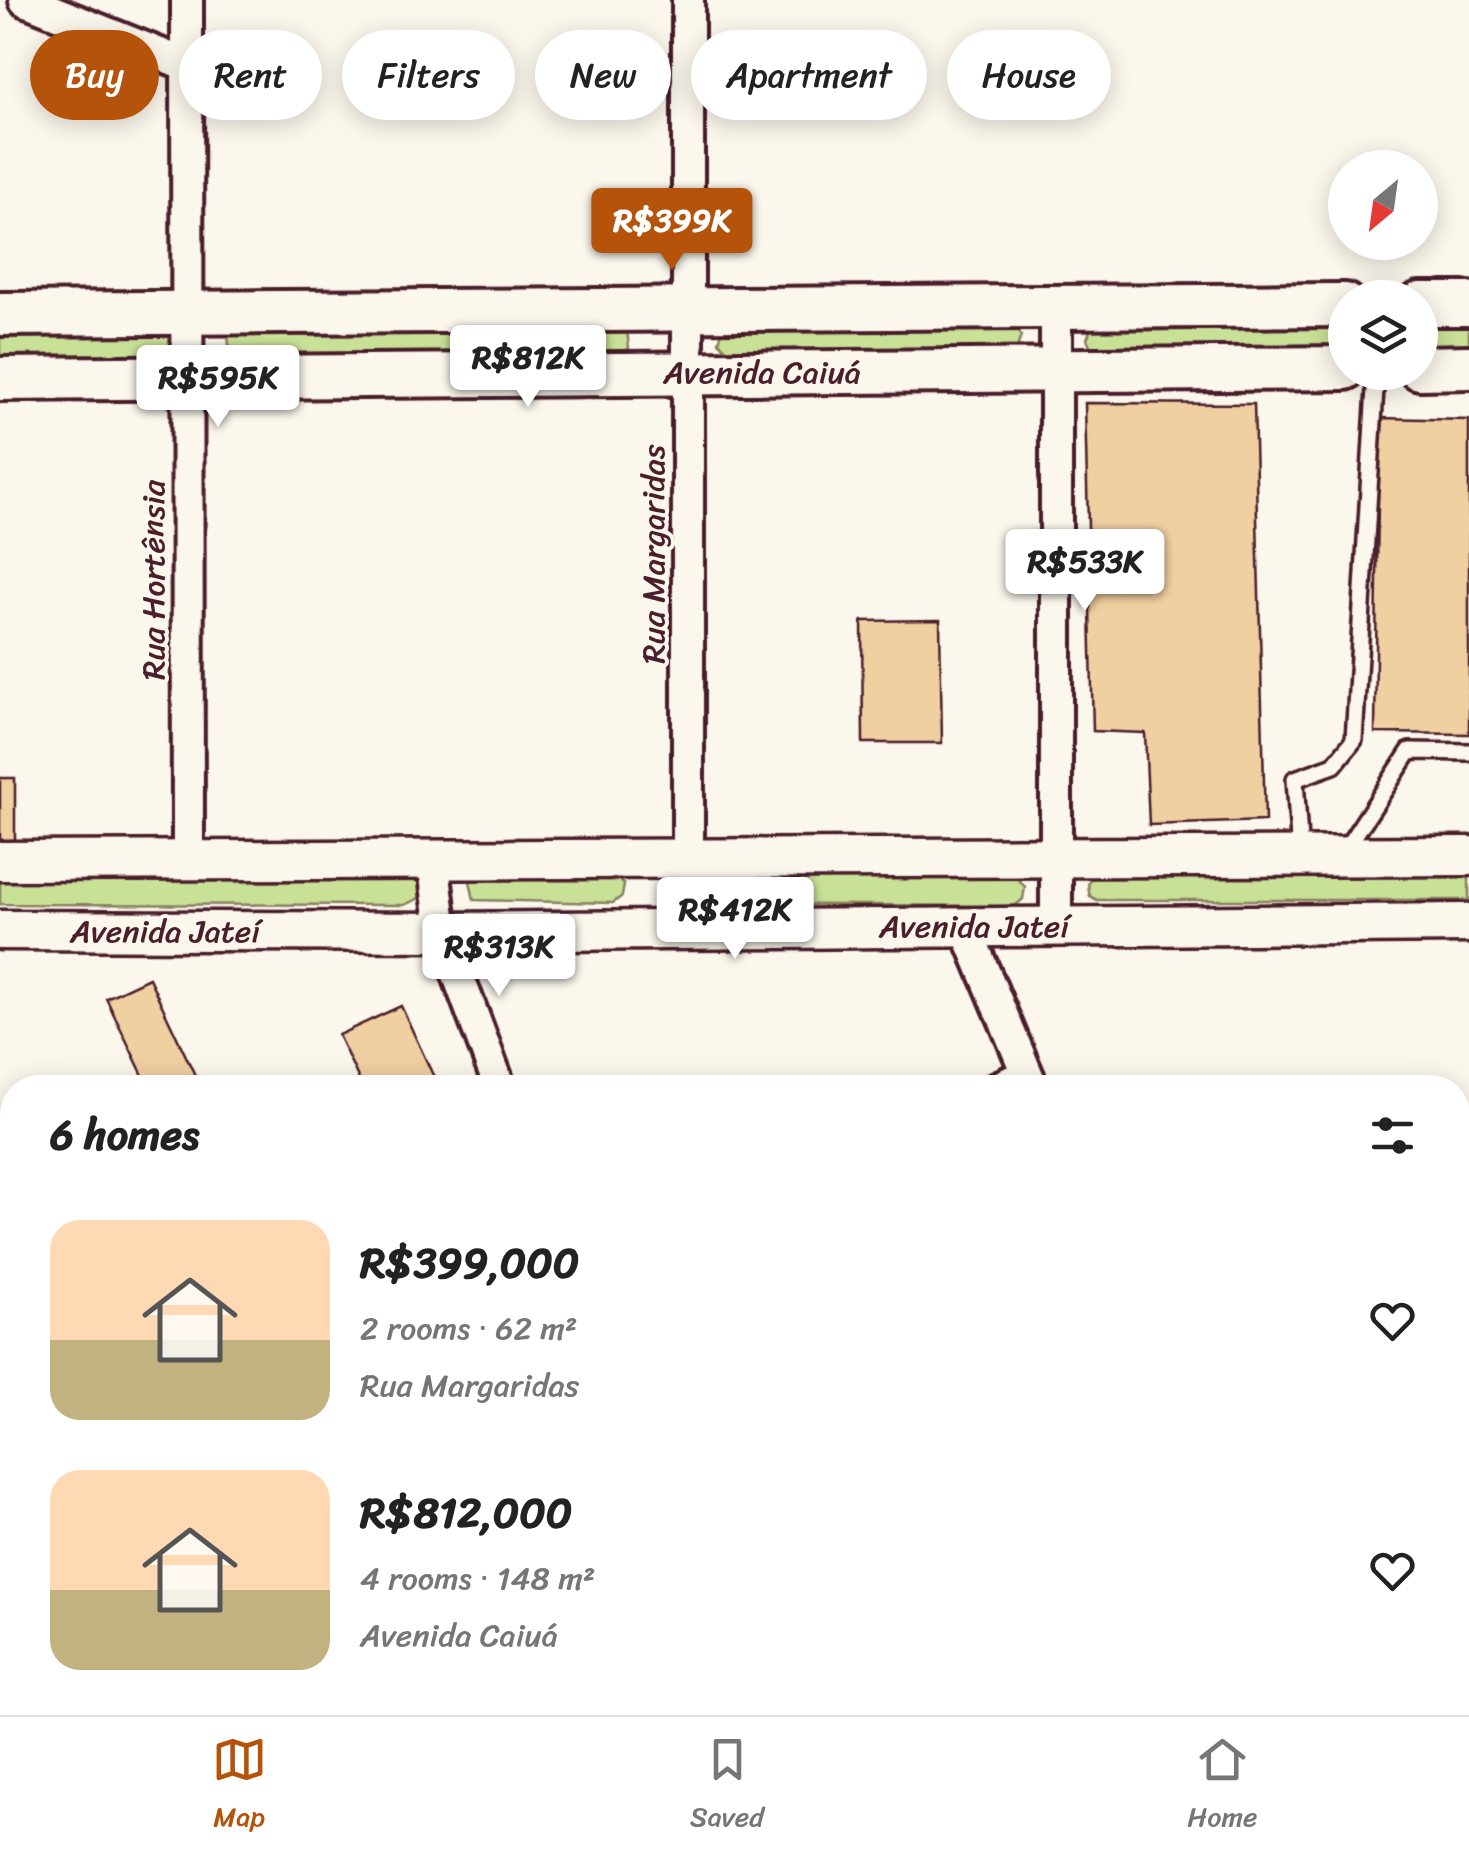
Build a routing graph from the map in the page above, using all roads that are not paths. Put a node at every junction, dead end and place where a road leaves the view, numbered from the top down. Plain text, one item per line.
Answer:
1 (25, 0) edge
2 (187, 0) edge
3 (688, 0) edge
4 (187, 30) edge
5 (179, 62) edge
6 (187, 120) edge
7 (1438, 304) edge
8 (1469, 304) edge
9 (1328, 305) edge
10 (1056, 307) junction
11 (688, 309) junction
12 (187, 312) junction
13 (0, 314) edge
14 (1469, 367) edge
15 (1328, 368) edge
16 (1438, 368) edge
17 (1055, 370) junction
18 (688, 373) junction
19 (188, 377) junction
20 (0, 378) edge
21 (1375, 390) edge
22 (1469, 752) edge
23 (1300, 856) junction
24 (1341, 856) junction
25 (1469, 856) edge
26 (688, 858) junction
27 (1055, 858) junction
28 (188, 860) junction
29 (432, 860) junction
30 (0, 861) edge
31 (1469, 923) edge
32 (964, 926) junction
33 (1056, 926) junction
34 (688, 929) junction
35 (0, 930) edge
36 (442, 932) junction
37 (495, 1075) edge
38 (1027, 1075) edge

1 - 5 street
2 - 4 street, Rua Hortênsia
3 - 11 street, Rua Margaridas
6 - 12 street, Rua Hortênsia
7 - 8 main road
9 - 10 main road, Avenida Caiuá
10 - 11 main road, Avenida Caiuá
10 - 17 street
11 - 12 main road, Avenida Caiuá
11 - 18 street, Rua Margaridas
12 - 13 main road, Avenida Caiuá
12 - 19 street, Rua Hortênsia
14 - 16 main road
15 - 17 main road, Avenida Caiuá
17 - 18 main road, Avenida Caiuá
17 - 27 street
18 - 19 main road, Avenida Caiuá
18 - 26 street, Rua Margaridas
19 - 20 main road, Avenida Caiuá
19 - 28 street, Rua Hortênsia
21 - 23 lane
22 - 24 lane
23 - 24 street
23 - 27 street
24 - 25 street
26 - 27 street
26 - 29 street
26 - 34 street, Rua Margaridas
27 - 33 street
28 - 29 street
28 - 30 street
29 - 36 street
31 - 33 street, Avenida Jateí
32 - 33 street, Avenida Jateí
32 - 34 street, Avenida Jateí
32 - 38 street
34 - 36 street, Avenida Jateí
35 - 36 street, Avenida Jateí
36 - 37 street

